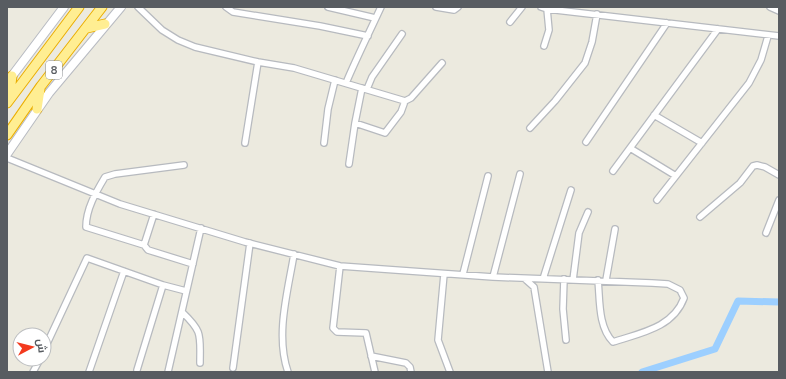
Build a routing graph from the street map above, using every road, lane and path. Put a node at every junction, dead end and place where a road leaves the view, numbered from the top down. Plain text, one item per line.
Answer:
1 (64, 7) edge
2 (80, 7) edge
3 (102, 7) edge
4 (121, 7) edge
5 (138, 7) edge
6 (226, 7) edge
7 (328, 7) edge
8 (380, 7) edge
9 (436, 7) edge
10 (458, 7) edge
11 (522, 7) edge
12 (541, 7) edge
13 (770, 7) edge
14 (555, 8) edge
15 (547, 9) junction
16 (779, 12) edge
17 (596, 14) junction
18 (375, 18) junction
19 (510, 22) dead end
20 (667, 23) junction
21 (105, 24) junction
22 (86, 28) junction
23 (718, 29) junction
24 (402, 34) dead end
25 (368, 36) junction
26 (768, 36) junction
27 (779, 36) edge
28 (544, 46) dead end
29 (258, 62) junction
30 (442, 63) dead end
31 (9, 79) edge
32 (335, 80) junction
33 (346, 83) junction
34 (41, 86) junction
35 (365, 88) junction
36 (405, 101) junction
37 (8, 102) edge
38 (37, 109) junction
39 (654, 114) junction
40 (355, 123) junction
41 (530, 128) dead end
42 (7, 135) edge
43 (586, 142) dead end
44 (244, 143) dead end
45 (324, 143) dead end
46 (702, 143) junction
47 (630, 148) junction
48 (7, 154) edge
49 (7, 158) edge
50 (350, 164) dead end
51 (184, 165) dead end
52 (613, 171) dead end
53 (520, 174) dead end
54 (779, 175) edge
55 (488, 176) dead end
56 (676, 176) junction
57 (571, 190) dead end
58 (95, 194) junction
59 (657, 200) dead end
60 (779, 200) edge
61 (588, 212) dead end
62 (154, 214) junction
63 (700, 217) dead end
64 (201, 228) junction
65 (615, 229) dead end
66 (766, 233) dead end
67 (250, 243) junction
68 (144, 245) junction
69 (294, 254) junction
70 (193, 264) junction
71 (340, 266) junction
72 (124, 271) junction
73 (444, 274) junction
74 (463, 274) junction
75 (493, 277) junction
76 (525, 279) junction
77 (543, 279) junction
78 (564, 280) junction
79 (572, 280) junction
80 (598, 280) junction
81 (606, 280) junction
82 (163, 285) junction
83 (186, 291) junction
84 (182, 312) junction
85 (52, 333) edge
86 (566, 340) dead end
87 (371, 356) junction
88 (200, 363) dead end
89 (233, 368) dead end
90 (137, 370) dead end
91 (89, 372) edge
92 (168, 372) edge
93 (286, 372) edge
94 (375, 372) edge
95 (411, 372) edge
96 (450, 372) edge
97 (548, 372) edge

1 - 31 main road
2 - 37 highway, 8
3 - 22 highway, 8
4 - 21 main road
5 - 29 street
6 - 25 street
7 - 18 street
8 - 18 street
9 - 10 street
11 - 19 street
12 - 15 street
13 - 16 street
14 - 15 street
14 - 17 street
15 - 28 street
17 - 20 street
17 - 41 street
18 - 25 street
20 - 23 street
20 - 43 street
21 - 22 highway
21 - 38 main road
22 - 34 highway, 8
23 - 26 street
23 - 39 street
24 - 35 street
25 - 33 street
26 - 27 street
26 - 46 street
29 - 32 street
29 - 44 street
30 - 36 street
31 - 37 highway
32 - 33 street
32 - 45 street
33 - 35 street
34 - 38 highway
34 - 42 highway, 8
35 - 36 street
35 - 40 street
36 - 40 street
38 - 48 main road
39 - 46 street
39 - 47 street
40 - 50 street
46 - 56 street
47 - 52 street
47 - 56 street
49 - 58 street
51 - 58 street
53 - 75 street
54 - 63 street
55 - 74 street
56 - 59 street
57 - 77 street
58 - 62 street
58 - 68 street
60 - 66 street
61 - 79 street
62 - 64 street
62 - 68 street
64 - 67 street
64 - 70 street
65 - 81 street
67 - 69 street
67 - 89 street
68 - 70 street
69 - 71 street
69 - 93 street
70 - 83 street
71 - 73 street
71 - 87 street
72 - 82 street
72 - 85 street
72 - 91 street
73 - 74 street
73 - 96 street
74 - 75 street
75 - 76 street
76 - 77 street
76 - 97 street
77 - 78 street
78 - 79 street
78 - 86 street
79 - 80 street
80 - 81 street
80 - 81 street
82 - 83 street
82 - 90 street
83 - 84 street
84 - 88 street
84 - 92 street
87 - 94 street
87 - 95 street

